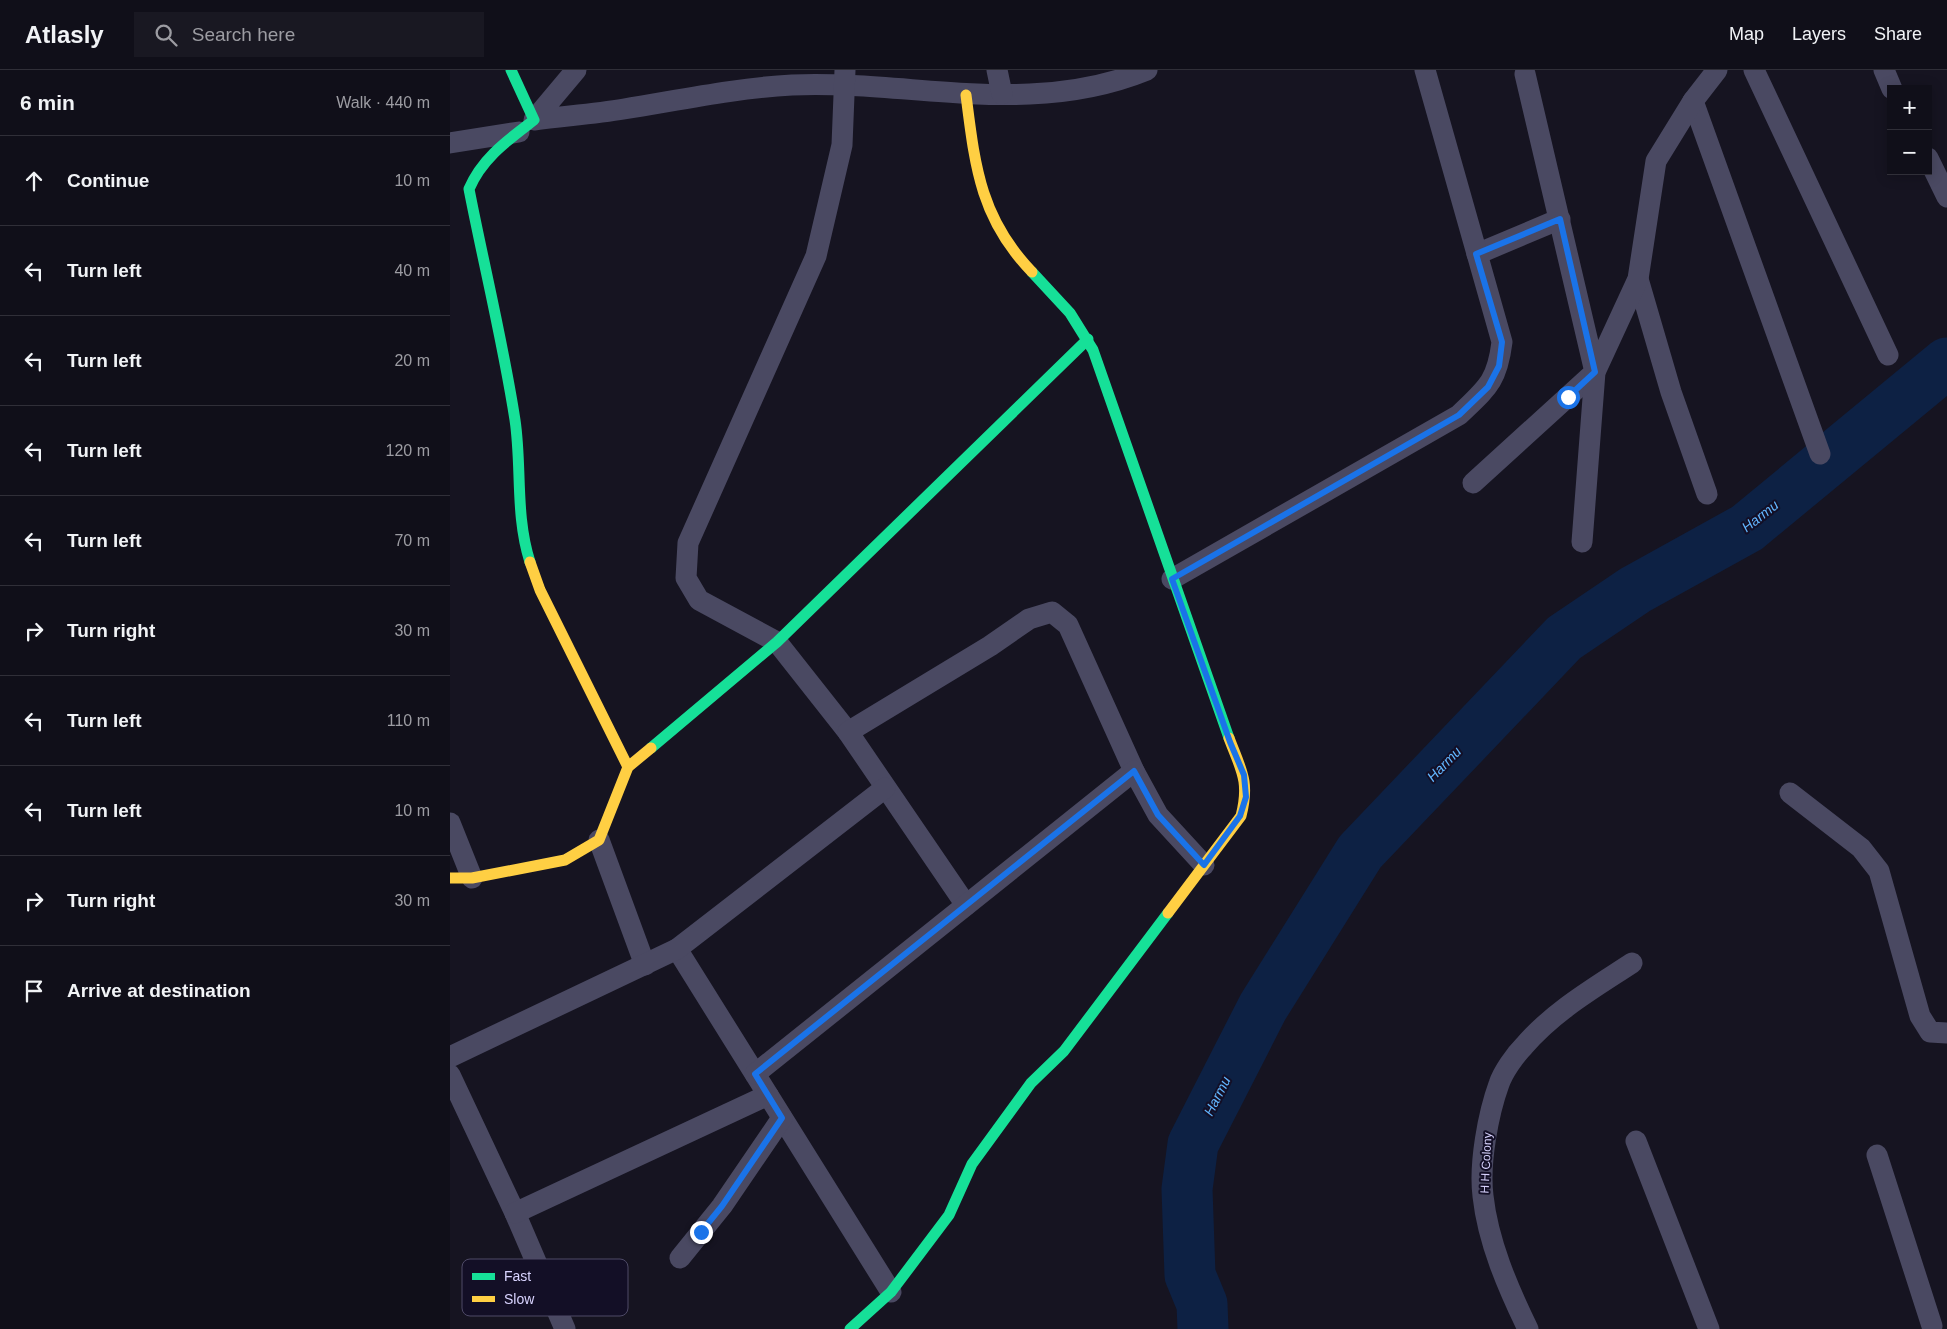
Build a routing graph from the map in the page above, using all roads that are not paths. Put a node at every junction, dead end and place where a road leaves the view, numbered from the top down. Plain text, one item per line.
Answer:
1 (511, 70) edge
2 (576, 70) edge
3 (997, 70) edge
4 (1146, 70) edge
5 (1425, 70) edge
6 (1717, 70) edge
7 (1754, 70) edge
8 (1884, 70) edge
9 (1525, 74) dead end
10 (846, 77) edge
11 (1890, 85) edge
12 (1002, 94) junction
13 (966, 95) junction
14 (1693, 101) junction
15 (528, 126) junction
16 (450, 143) edge
17 (1932, 166) edge
18 (1947, 196) edge
19 (1560, 219) junction
20 (1476, 254) junction
21 (1638, 279) junction
22 (1088, 339) junction
23 (1888, 355) dead end
24 (1595, 372) junction
25 (1820, 454) dead end
26 (1473, 483) dead end
27 (1707, 494) dead end
28 (1582, 542) dead end
29 (1172, 579) junction
30 (777, 642) junction
31 (848, 732) junction
32 (628, 767) junction
33 (1134, 771) junction
34 (885, 788) junction
35 (1790, 793) dead end
36 (450, 823) edge
37 (599, 840) junction
38 (1204, 865) junction
39 (450, 878) edge
40 (472, 878) junction
41 (966, 905) junction
42 (677, 949) junction
43 (1632, 963) dead end
44 (646, 965) junction
45 (1947, 1033) edge
46 (450, 1057) edge
47 (755, 1074) junction
48 (450, 1075) edge
49 (768, 1095) junction
50 (782, 1118) junction
51 (1636, 1141) dead end
52 (1877, 1155) dead end
53 (515, 1213) junction
54 (680, 1258) dead end
55 (535, 1259) edge
56 (891, 1292) junction
57 (559, 1316) edge
58 (862, 1325) edge
59 (1935, 1325) edge
60 (565, 1329) edge
61 (1528, 1329) edge
62 (1709, 1329) edge

1 - 15 street
2 - 15 street
3 - 12 street
4 - 12 street
5 - 20 street
6 - 14 street
7 - 23 street
8 - 11 street
9 - 19 street
10 - 13 street
10 - 15 street
10 - 30 street
12 - 13 street
13 - 22 street
14 - 21 street
14 - 25 street
15 - 16 street
15 - 32 street
17 - 18 street
19 - 20 street
19 - 24 street
20 - 29 street
21 - 24 street
21 - 27 street
22 - 29 street
22 - 30 street
24 - 26 street
24 - 28 street
29 - 38 street
30 - 31 street
30 - 32 street
31 - 33 street
31 - 34 street
32 - 37 street
33 - 38 street
33 - 41 street
34 - 41 street
34 - 42 street
35 - 45 street
36 - 40 street
37 - 40 street
37 - 44 street
38 - 56 street
39 - 40 street
41 - 47 street
42 - 44 street
42 - 47 street
43 - 61 street, H H Colony
44 - 46 street
47 - 49 street
48 - 53 street
49 - 50 street
49 - 53 street
50 - 54 street
50 - 56 street
51 - 62 street
52 - 59 street
53 - 55 street
56 - 58 street
57 - 60 street

